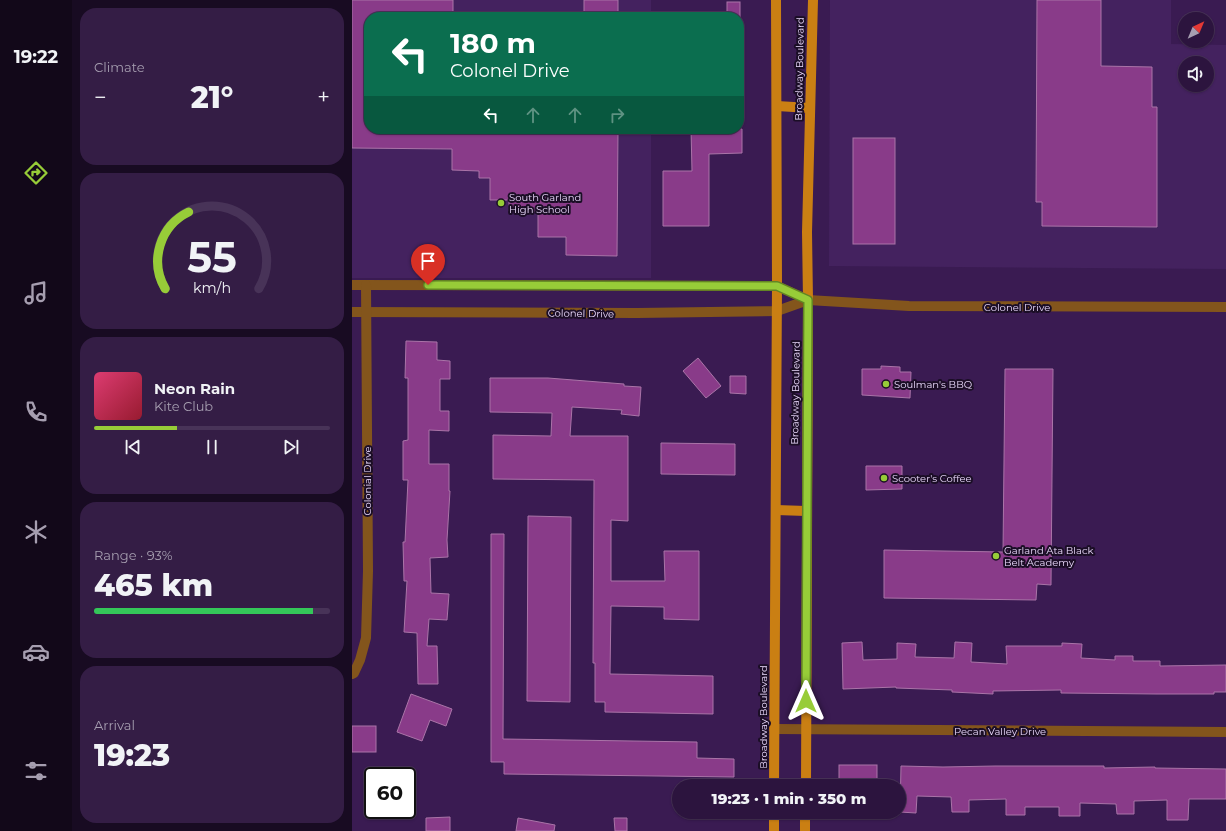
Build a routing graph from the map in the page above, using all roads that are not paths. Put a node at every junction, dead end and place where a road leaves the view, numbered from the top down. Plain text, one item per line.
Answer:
1 (776, 0) edge
2 (813, 0) edge
3 (776, 106) junction
4 (810, 108) junction
5 (352, 285) edge
6 (366, 285) junction
7 (777, 286) junction
8 (808, 300) junction
9 (1226, 307) edge
10 (777, 311) junction
11 (352, 312) edge
12 (366, 312) junction
13 (776, 510) junction
14 (806, 511) junction
15 (352, 674) edge
16 (774, 729) junction
17 (806, 730) junction
18 (1226, 732) edge
19 (774, 779) edge
20 (806, 779) edge
21 (774, 819) edge
22 (805, 819) edge
23 (774, 831) edge
24 (805, 831) edge

1 - 3 main road, Broadway Boulevard
2 - 4 main road, Broadway Boulevard
3 - 4 main road
3 - 7 main road, Broadway Boulevard
4 - 8 main road, Broadway Boulevard
5 - 6 street, Colonel Drive
6 - 7 street, Colonel Drive
6 - 12 street, Colonial Drive
7 - 8 street, Colonel Drive
7 - 10 main road, Broadway Boulevard
8 - 9 street, Colonel Drive
8 - 10 street, Colonel Drive
8 - 14 main road, Broadway Boulevard
10 - 12 street, Colonel Drive
10 - 13 main road, Broadway Boulevard
11 - 12 street, Colonel Drive
12 - 15 street, Colonial Drive
13 - 14 main road
13 - 16 main road, Broadway Boulevard
14 - 17 main road, Broadway Boulevard
16 - 17 street, Pecan Valley Drive
16 - 19 main road, Broadway Boulevard
17 - 18 street, Pecan Valley Drive
17 - 20 main road, Broadway Boulevard
21 - 23 main road
22 - 24 main road

